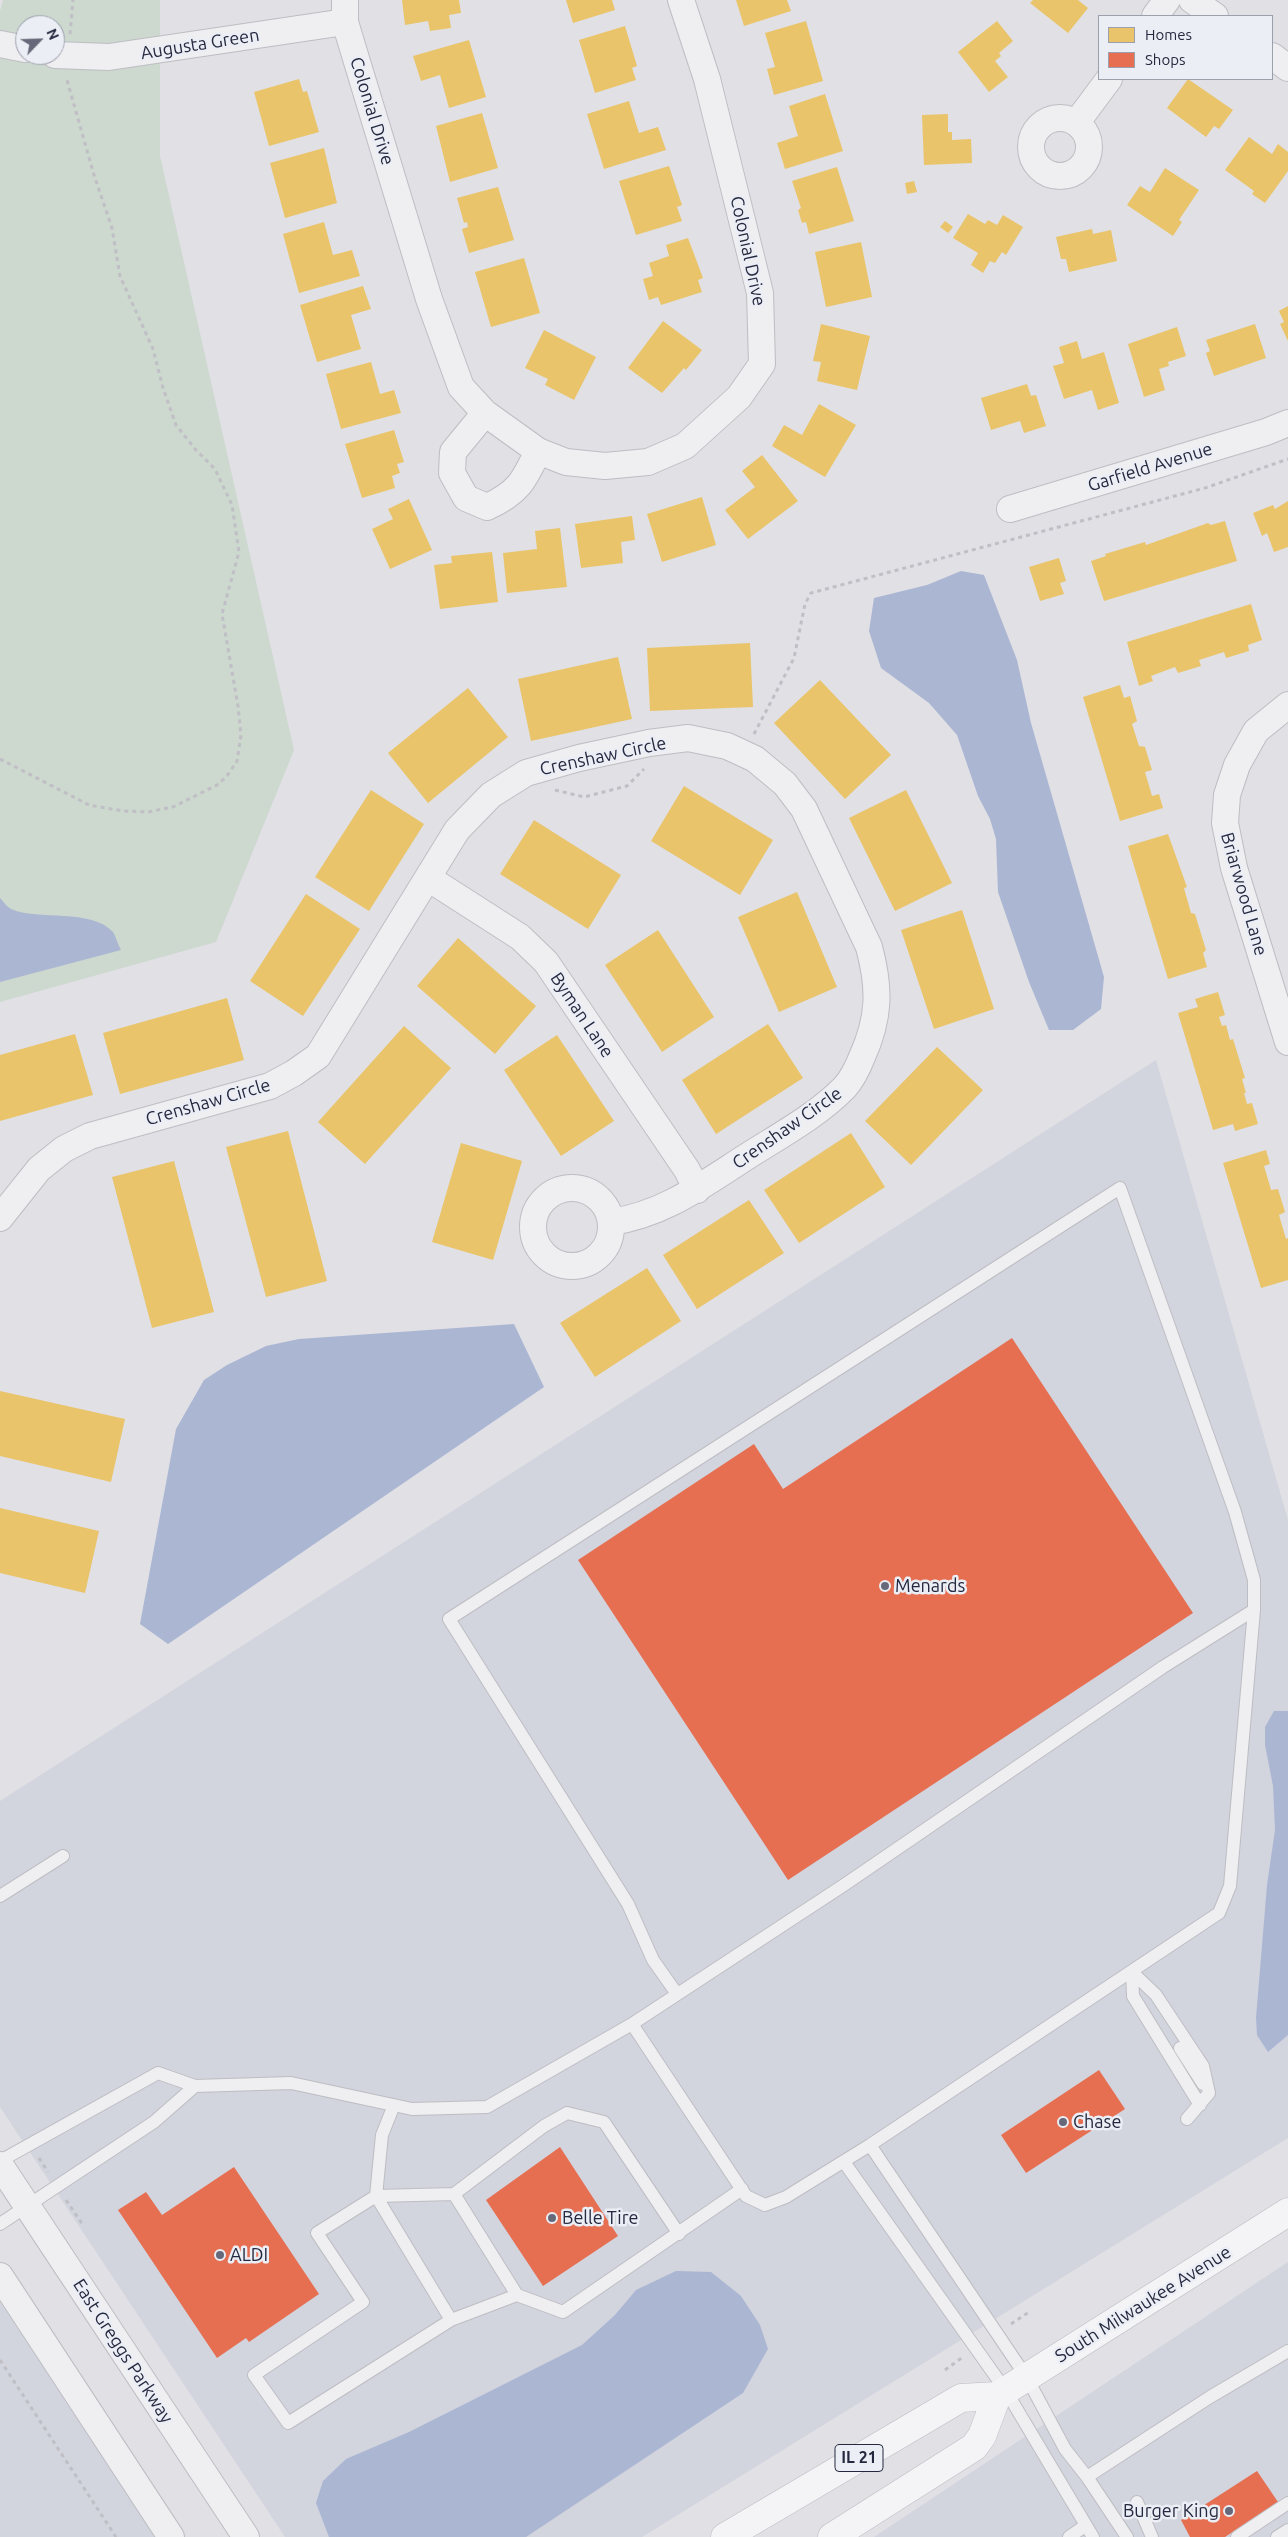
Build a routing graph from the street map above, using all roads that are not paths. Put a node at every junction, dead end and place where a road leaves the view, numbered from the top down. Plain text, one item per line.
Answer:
1 (681, 0) edge
2 (1167, 0) edge
3 (1192, 0) edge
4 (345, 11) edge
5 (1156, 15) edge
6 (1214, 15) edge
7 (0, 44) edge
8 (15, 48) edge
9 (65, 55) edge
10 (1273, 57) edge
11 (1288, 68) edge
12 (1108, 80) edge
13 (1077, 122) dead end
14 (485, 413) junction
15 (1288, 423) edge
16 (538, 451) junction
17 (1010, 508) dead end
18 (1288, 705) edge
19 (428, 878) junction
20 (1288, 1042) edge
21 (697, 1190) junction
22 (0, 1218) edge
23 (611, 1222) dead end
24 (1254, 1610) junction
25 (63, 1856) dead end
26 (0, 1896) edge
27 (1132, 1972) junction
28 (677, 1994) junction
29 (632, 2024) junction
30 (195, 2086) junction
31 (394, 2105) junction
32 (1200, 2105) junction
33 (1187, 2119) dead end
34 (870, 2145) junction
35 (0, 2160) edge
36 (844, 2162) junction
37 (0, 2165) edge
38 (742, 2189) junction
39 (454, 2194) junction
40 (376, 2196) junction
41 (28, 2207) junction
42 (1288, 2212) edge
43 (0, 2224) edge
44 (679, 2234) junction
45 (0, 2276) edge
46 (517, 2295) junction
47 (451, 2320) junction
48 (1288, 2351) edge
49 (1010, 2388) junction
50 (1087, 2477) junction
51 (1137, 2502) dead end
52 (1288, 2503) edge
53 (1085, 2526) junction
54 (1288, 2530) edge
55 (171, 2537) edge
56 (246, 2537) edge
57 (725, 2537) edge
58 (832, 2537) edge
59 (1069, 2537) edge
60 (1093, 2537) edge
61 (1126, 2537) edge
62 (1152, 2537) edge
63 (1237, 2537) edge
64 (1277, 2537) edge

1 - 16 street, Colonial Drive
2 - 5 street
3 - 6 street
4 - 9 street, Augusta Green
4 - 14 street, Colonial Drive
7 - 8 street
10 - 11 street
12 - 13 street
14 - 16 street, Colonial Drive
14 - 16 street
15 - 17 street, Garfield Avenue
18 - 20 street, Briarwood Lane
19 - 21 street, Byman Lane
19 - 21 street, Crenshaw Circle
19 - 22 street, Crenshaw Circle
21 - 23 street, Crenshaw Circle
24 - 27 lane
24 - 28 lane
24 - 28 lane
25 - 26 lane
27 - 32 lane
27 - 32 lane
27 - 34 lane
28 - 29 lane
29 - 31 lane
29 - 38 lane
30 - 31 lane
30 - 35 lane
30 - 41 lane
31 - 40 lane
32 - 33 lane
34 - 36 lane
34 - 49 lane
36 - 38 lane
36 - 49 lane
37 - 41 street, East Greggs Parkway
38 - 44 lane
39 - 40 lane
39 - 44 lane
39 - 46 lane
40 - 47 lane
40 - 47 lane
41 - 43 lane
41 - 56 street, East Greggs Parkway
42 - 49 main road, South Milwaukee Avenue / IL 21
44 - 46 lane
45 - 55 street
46 - 47 lane
48 - 50 lane
49 - 50 lane
49 - 53 lane
49 - 57 main road, South Milwaukee Avenue / IL 21
49 - 58 main road
50 - 61 lane
51 - 62 lane
52 - 63 lane
53 - 59 lane
53 - 60 lane
54 - 64 lane

